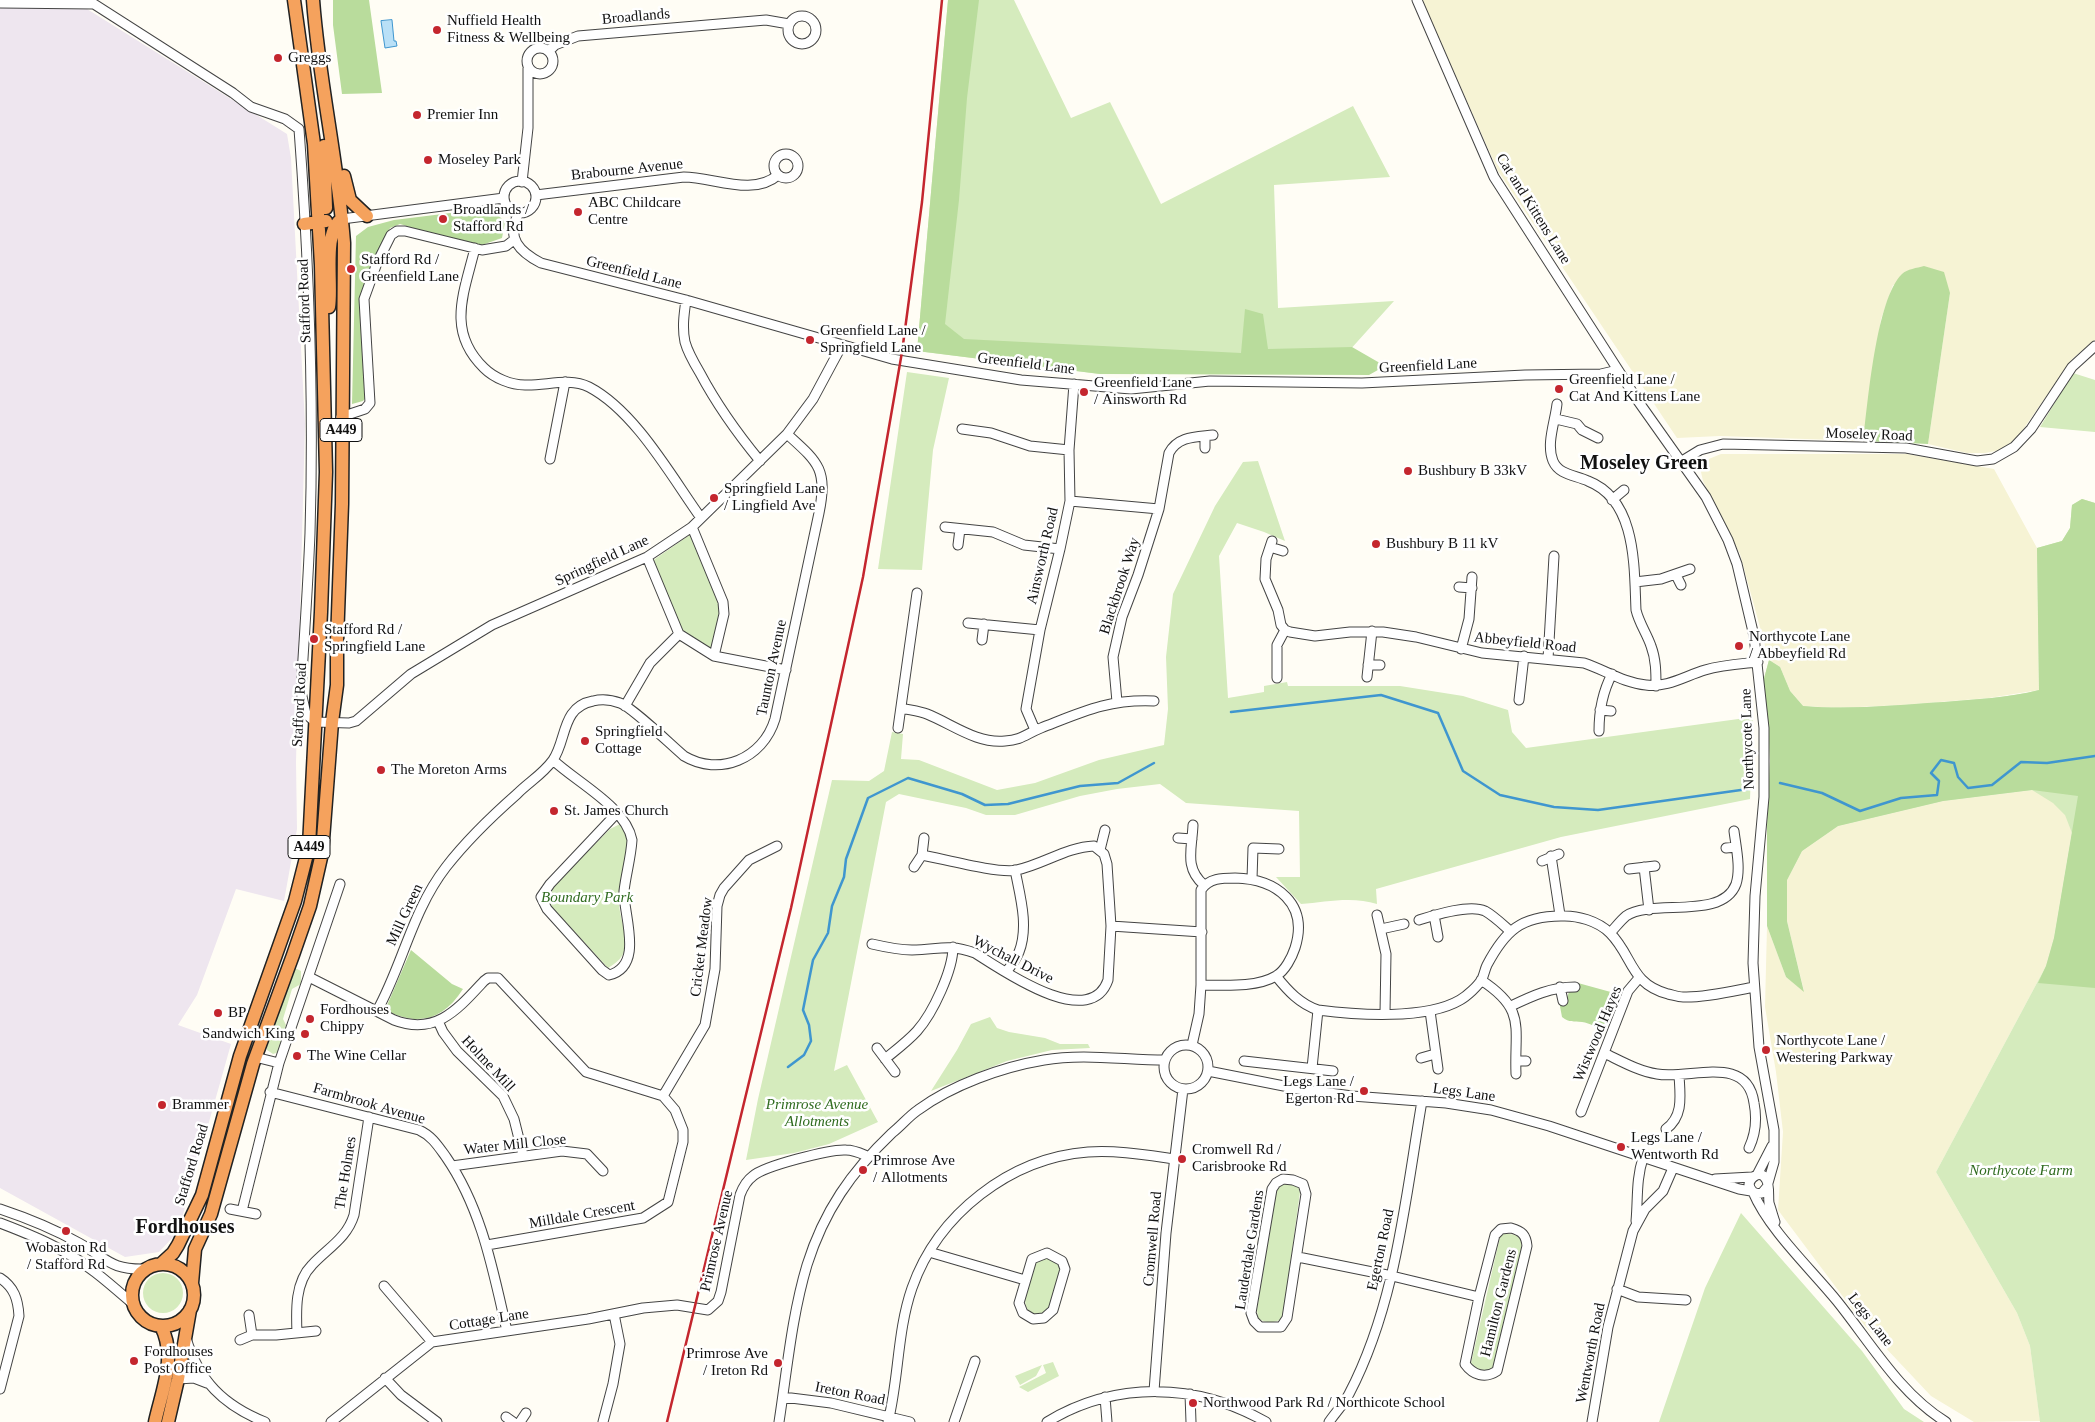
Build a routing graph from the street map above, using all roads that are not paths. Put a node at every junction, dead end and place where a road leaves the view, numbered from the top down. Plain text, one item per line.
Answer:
1 (294, 0) edge
2 (313, 0) edge
3 (1417, 0) edge
4 (0, 3) edge
5 (789, 24) dead end
6 (549, 51) junction
7 (528, 68) junction
8 (542, 74) junction
9 (528, 86) junction
10 (326, 113) junction
11 (778, 175) dead end
12 (522, 182) junction
13 (536, 195) junction
14 (504, 198) junction
15 (519, 213) junction
16 (367, 216) junction
17 (342, 219) junction
18 (319, 222) junction
19 (304, 224) junction
20 (515, 239) junction
21 (475, 248) junction
22 (686, 300) junction
23 (322, 336) junction
24 (842, 345) junction
25 (2095, 346) edge
26 (1618, 370) junction
27 (565, 382) junction
28 (1074, 384) junction
29 (1557, 404) dead end
30 (341, 417) junction
31 (1556, 419) junction
32 (962, 429) dead end
33 (787, 434) junction
34 (1598, 438) dead end
35 (1205, 448) dead end
36 (1069, 450) junction
37 (550, 459) dead end
38 (760, 461) junction
39 (1682, 461) junction
40 (1624, 490) dead end
41 (1612, 500) junction
42 (1070, 501) junction
43 (1159, 509) junction
44 (701, 518) junction
45 (692, 527) junction
46 (944, 527) dead end
47 (960, 529) junction
48 (958, 545) dead end
49 (1060, 549) junction
50 (1283, 551) dead end
51 (1554, 556) dead end
52 (647, 557) junction
53 (1690, 569) dead end
54 (1676, 575) junction
55 (1472, 577) dead end
56 (1635, 582) junction
57 (1681, 585) dead end
58 (1459, 587) dead end
59 (1472, 588) junction
60 (917, 593) dead end
61 (968, 623) dead end
62 (984, 624) junction
63 (1040, 630) junction
64 (1285, 630) junction
65 (1372, 631) junction
66 (679, 634) junction
67 (982, 640) dead end
68 (337, 641) junction
69 (1461, 649) junction
70 (714, 656) junction
71 (1524, 656) junction
72 (1548, 659) junction
73 (1758, 662) junction
74 (1368, 665) junction
75 (1380, 665) dead end
76 (786, 670) junction
77 (1612, 674) junction
78 (1367, 677) dead end
79 (1277, 678) dead end
80 (1656, 686) junction
81 (1519, 700) dead end
82 (1154, 701) dead end
83 (1117, 702) junction
84 (625, 706) junction
85 (901, 708) junction
86 (1600, 710) junction
87 (1611, 711) dead end
88 (315, 722) junction
89 (332, 722) junction
90 (898, 728) dead end
91 (1035, 730) junction
92 (1599, 731) dead end
93 (553, 760) junction
94 (312, 805) junction
95 (617, 813) junction
96 (492, 817) joint
97 (1193, 825) dead end
98 (1106, 830) dead end
99 (1734, 831) dead end
100 (924, 838) dead end
101 (1178, 838) dead end
102 (1192, 839) junction
103 (777, 846) dead end
104 (1736, 847) junction
105 (1726, 848) dead end
106 (1279, 849) dead end
107 (1100, 850) junction
108 (922, 855) junction
109 (1542, 861) dead end
110 (1655, 866) dead end
111 (914, 867) dead end
112 (1644, 867) junction
113 (1629, 868) dead end
114 (1015, 870) junction
115 (1252, 879) junction
116 (340, 884) dead end
117 (1206, 884) junction
118 (1649, 910) junction
119 (1377, 915) dead end
120 (1434, 915) junction
121 (1560, 916) junction
122 (1419, 920) dead end
123 (1404, 924) dead end
124 (1111, 926) junction
125 (1381, 929) junction
126 (1510, 931) junction
127 (1202, 932) junction
128 (1610, 933) junction
129 (1438, 938) dead end
130 (872, 944) dead end
131 (954, 947) junction
132 (1006, 972) junction
133 (1276, 976) junction
134 (309, 977) junction
135 (1639, 978) junction
136 (1482, 980) junction
137 (1201, 985) junction
138 (1560, 987) junction
139 (1575, 987) dead end
140 (1754, 987) junction
141 (1563, 1001) dead end
142 (1511, 1006) junction
143 (1318, 1010) junction
144 (377, 1011) junction
145 (1430, 1011) junction
146 (1385, 1013) junction
147 (438, 1021) junction
148 (1192, 1045) junction
149 (877, 1048) dead end
150 (1604, 1053) junction
151 (1435, 1054) junction
152 (256, 1057) junction
153 (1421, 1058) dead end
154 (885, 1059) junction
155 (1165, 1060) junction
156 (1244, 1061) dead end
157 (1516, 1061) junction
158 (1526, 1061) dead end
159 (279, 1063) junction
160 (1312, 1068) junction
161 (1438, 1069) dead end
162 (1208, 1071) junction
163 (1333, 1071) dead end
164 (895, 1072) dead end
165 (1516, 1074) dead end
166 (1679, 1075) junction
167 (1183, 1089) junction
168 (229, 1092) junction
169 (270, 1092) junction
170 (663, 1096) junction
171 (1422, 1101) junction
172 (1581, 1112) dead end
173 (369, 1117) junction
174 (1666, 1129) dead end
175 (1774, 1142) junction
176 (1749, 1148) dead end
177 (523, 1155) junction
178 (868, 1156) junction
179 (1643, 1158) junction
180 (1175, 1159) junction
181 (452, 1166) junction
182 (1673, 1168) junction
183 (603, 1171) dead end
184 (1754, 1176) junction
185 (1707, 1179) junction
186 (1768, 1184) junction
187 (1752, 1191) junction
188 (0, 1209) edge
189 (230, 1209) dead end
190 (242, 1211) junction
191 (256, 1214) dead end
192 (0, 1223) edge
193 (1636, 1224) junction
194 (1777, 1230) junction
195 (487, 1245) junction
196 (929, 1252) junction
197 (1298, 1257) junction
198 (161, 1264) junction
199 (146, 1269) junction
200 (1392, 1276) junction
201 (0, 1278) edge
202 (1025, 1280) junction
203 (192, 1283) junction
204 (384, 1286) dead end
205 (1617, 1289) junction
206 (1479, 1297) junction
207 (1686, 1300) dead end
208 (133, 1304) junction
209 (677, 1304) joint
210 (190, 1310) junction
211 (614, 1314) junction
212 (249, 1316) dead end
213 (161, 1326) junction
214 (316, 1331) dead end
215 (507, 1331) junction
216 (296, 1332) junction
217 (252, 1335) junction
218 (186, 1337) junction
219 (240, 1340) dead end
220 (432, 1342) junction
221 (975, 1361) dead end
222 (385, 1378) junction
223 (178, 1379) junction
224 (207, 1383) junction
225 (0, 1389) edge
226 (1154, 1391) junction
227 (1190, 1394) junction
228 (783, 1397) junction
229 (1105, 1397) junction
230 (526, 1413) dead end
231 (888, 1419) edge
232 (155, 1422) edge
233 (168, 1422) edge
234 (265, 1422) edge
235 (331, 1422) edge
236 (437, 1422) edge
237 (520, 1422) edge
238 (604, 1422) edge
239 (779, 1422) edge
240 (910, 1422) edge
241 (954, 1422) edge
242 (1047, 1422) edge
243 (1108, 1422) edge
244 (1191, 1422) edge
245 (1266, 1422) edge
246 (1329, 1422) edge
247 (1592, 1422) edge
248 (1946, 1422) edge

1 - 18 highway, Stafford Road / A449
2 - 10 highway, Stafford Road / A449
3 - 26 street, Cat and Kittens Lane
4 - 19 street
5 - 6 street, Broadlands
6 - 7 street
6 - 8 street
7 - 8 street
7 - 9 street
8 - 9 street
9 - 12 street
10 - 16 highway
10 - 17 highway, Stafford Road / A449
10 - 18 highway
11 - 13 street, Brabourne Avenue
12 - 13 street
12 - 14 street
13 - 15 street
14 - 15 street
14 - 16 street
15 - 20 street
16 - 17 street
17 - 18 highway
17 - 23 highway
17 - 30 highway, Stafford Road / A449
18 - 19 highway
18 - 23 highway, Stafford Road / A449
19 - 88 street
20 - 21 street
20 - 22 street, Greenfield Lane
21 - 27 street
21 - 30 street
22 - 24 street, Greenfield Lane
22 - 38 street
23 - 88 highway, Stafford Road / A449
24 - 28 street, Greenfield Lane
24 - 33 street, Springfield Lane
25 - 39 street, Moseley Road
26 - 28 street, Greenfield Lane
26 - 39 street, Northycote Lane
27 - 37 street
27 - 44 street
28 - 36 street, Ainsworth Road
29 - 31 street
30 - 68 highway, Stafford Road / A449
31 - 34 street
31 - 41 street
32 - 36 street
33 - 38 street, Springfield Lane
33 - 76 street, Taunton Avenue
35 - 43 street, Blackbrook Way
36 - 42 street, Ainsworth Road
38 - 44 street, Springfield Lane
39 - 73 street, Northycote Lane
40 - 41 street
41 - 56 street
42 - 43 street
42 - 49 street, Ainsworth Road
43 - 83 street, Blackbrook Way
44 - 45 street, Springfield Lane
45 - 52 street, Springfield Lane
45 - 70 street
46 - 47 street
47 - 48 street
47 - 49 street
49 - 63 street, Ainsworth Road
50 - 64 street
51 - 72 street
52 - 66 street
52 - 89 street, Springfield Lane
53 - 54 street
54 - 56 street
54 - 57 street
55 - 59 street
56 - 80 street
58 - 59 street
59 - 69 street
60 - 85 street
61 - 62 street
62 - 63 street
62 - 67 street
63 - 91 street, Ainsworth Road
64 - 65 street, Abbeyfield Road
64 - 79 street
65 - 69 street, Abbeyfield Road
65 - 74 street
66 - 70 street
66 - 84 street
68 - 88 highway
68 - 89 highway, Stafford Road / A449
69 - 71 street, Abbeyfield Road
70 - 76 street
71 - 72 street, Abbeyfield Road
71 - 81 street
72 - 77 street, Abbeyfield Road
73 - 80 street, Abbeyfield Road
73 - 140 street, Northycote Lane
74 - 75 street
74 - 78 street
76 - 84 street, Taunton Avenue
77 - 80 street, Abbeyfield Road
77 - 86 street
82 - 83 street
83 - 91 street
84 - 93 street, Taunton Avenue
85 - 90 street
85 - 91 street
86 - 87 street
86 - 92 street
88 - 89 street, Springfield Lane
88 - 94 highway, Stafford Road / A449
89 - 94 highway
89 - 152 highway, Stafford Road / A449
93 - 95 street
93 - 96 street, Taunton Avenue
94 - 168 highway, Stafford Road / A449
95 - 95 street
96 - 144 street, Mill Green
97 - 102 street
98 - 107 street
99 - 104 street
100 - 108 street
101 - 102 street
102 - 117 street
103 - 170 street, Cricket Meadow
104 - 105 street
104 - 118 street
106 - 115 street
107 - 114 street
107 - 124 street, Wychall Drive
108 - 111 street
108 - 114 street
109 - 121 street
110 - 112 street
112 - 113 street
112 - 118 street
114 - 132 street
115 - 117 street
115 - 133 street
116 - 134 street
117 - 127 street
118 - 128 street
119 - 125 street
120 - 122 street
120 - 126 street
120 - 129 street
121 - 126 street
121 - 128 street
123 - 125 street
124 - 127 street
124 - 132 street, Wychall Drive
125 - 146 street
126 - 136 street
127 - 137 street
128 - 135 street
130 - 131 street, Wychall Drive
131 - 132 street, Wychall Drive
131 - 154 street
133 - 137 street
133 - 143 street
134 - 144 street
134 - 159 street
135 - 140 street
135 - 150 street, Wistwood Hayes
136 - 142 street
136 - 145 street
137 - 148 street
138 - 139 street
138 - 141 street
138 - 142 street
140 - 175 street, Northycote Lane
142 - 157 street
143 - 146 street
143 - 160 street
144 - 147 street
145 - 146 street
145 - 151 street
147 - 170 street
147 - 177 street, Holme Mill
148 - 155 street
148 - 162 street
149 - 154 street
150 - 166 street
150 - 172 street, Wistwood Hayes
151 - 153 street
151 - 161 street
152 - 159 street
152 - 168 highway
152 - 203 highway, Stafford Road / A449
154 - 164 street
155 - 167 street
155 - 178 street
156 - 160 street
157 - 158 street
157 - 165 street
159 - 169 street
160 - 163 street
162 - 167 street
162 - 171 street, Legs Lane
166 - 174 street
166 - 176 street
167 - 180 street, Cromwell Road
168 - 198 highway, Stafford Road / A449
169 - 173 street, Farmbrook Avenue
169 - 190 street
170 - 195 street, Milldale Crescent
171 - 179 street, Legs Lane
171 - 200 street, Egerton Road
173 - 181 street, Farmbrook Avenue
173 - 216 street, The Holmes
175 - 184 street, Northycote Lane
175 - 186 street, Northycote Lane
177 - 181 street, Water Mill Close
177 - 183 street, Water Mill Close
178 - 209 street, Primrose Avenue
178 - 228 street
179 - 182 street, Legs Lane
179 - 193 street, Wentworth Road
180 - 196 street
180 - 226 street, Cromwell Road
181 - 195 street, Farmbrook Avenue
182 - 185 street, Legs Lane
182 - 193 street, Wentworth Road
184 - 185 street, Legs Lane
184 - 186 street
184 - 187 street
185 - 187 street, Legs Lane
186 - 187 street
186 - 194 street, Legs Lane
187 - 194 street, Legs Lane
188 - 199 street
189 - 190 street
190 - 191 street
192 - 208 street
193 - 205 street, Wentworth Road
194 - 248 street, Legs Lane
195 - 215 street, Farmbrook Avenue
196 - 202 street
196 - 231 street
197 - 197 street, Lauderdale Gardens
197 - 200 street
198 - 199 highway, A449
198 - 203 highway
199 - 208 highway
200 - 206 street, Hamilton Gardens
200 - 246 street, Egerton Road
201 - 225 street
202 - 202 street
203 - 210 highway, A449
204 - 220 street
205 - 207 street, Wentworth Road
205 - 247 street, Wentworth Road
206 - 206 street, Hamilton Gardens
208 - 213 highway
209 - 211 street, Cottage Lane
210 - 213 highway
210 - 218 highway, A449
211 - 215 street, Cottage Lane
211 - 238 street
212 - 217 street
213 - 232 highway
214 - 216 street
215 - 220 street, Cottage Lane
216 - 217 street
217 - 219 street
218 - 223 highway, A449
218 - 224 street
220 - 222 street, Cottage Lane
221 - 241 street
222 - 235 street, Cottage Lane
222 - 236 street
223 - 224 street
223 - 233 highway, A449
224 - 234 street
226 - 227 street
226 - 229 street
227 - 244 street
227 - 245 street
228 - 231 street, Ireton Road
228 - 239 street
229 - 242 street
229 - 243 street
230 - 237 street
231 - 240 street, Ireton Road

